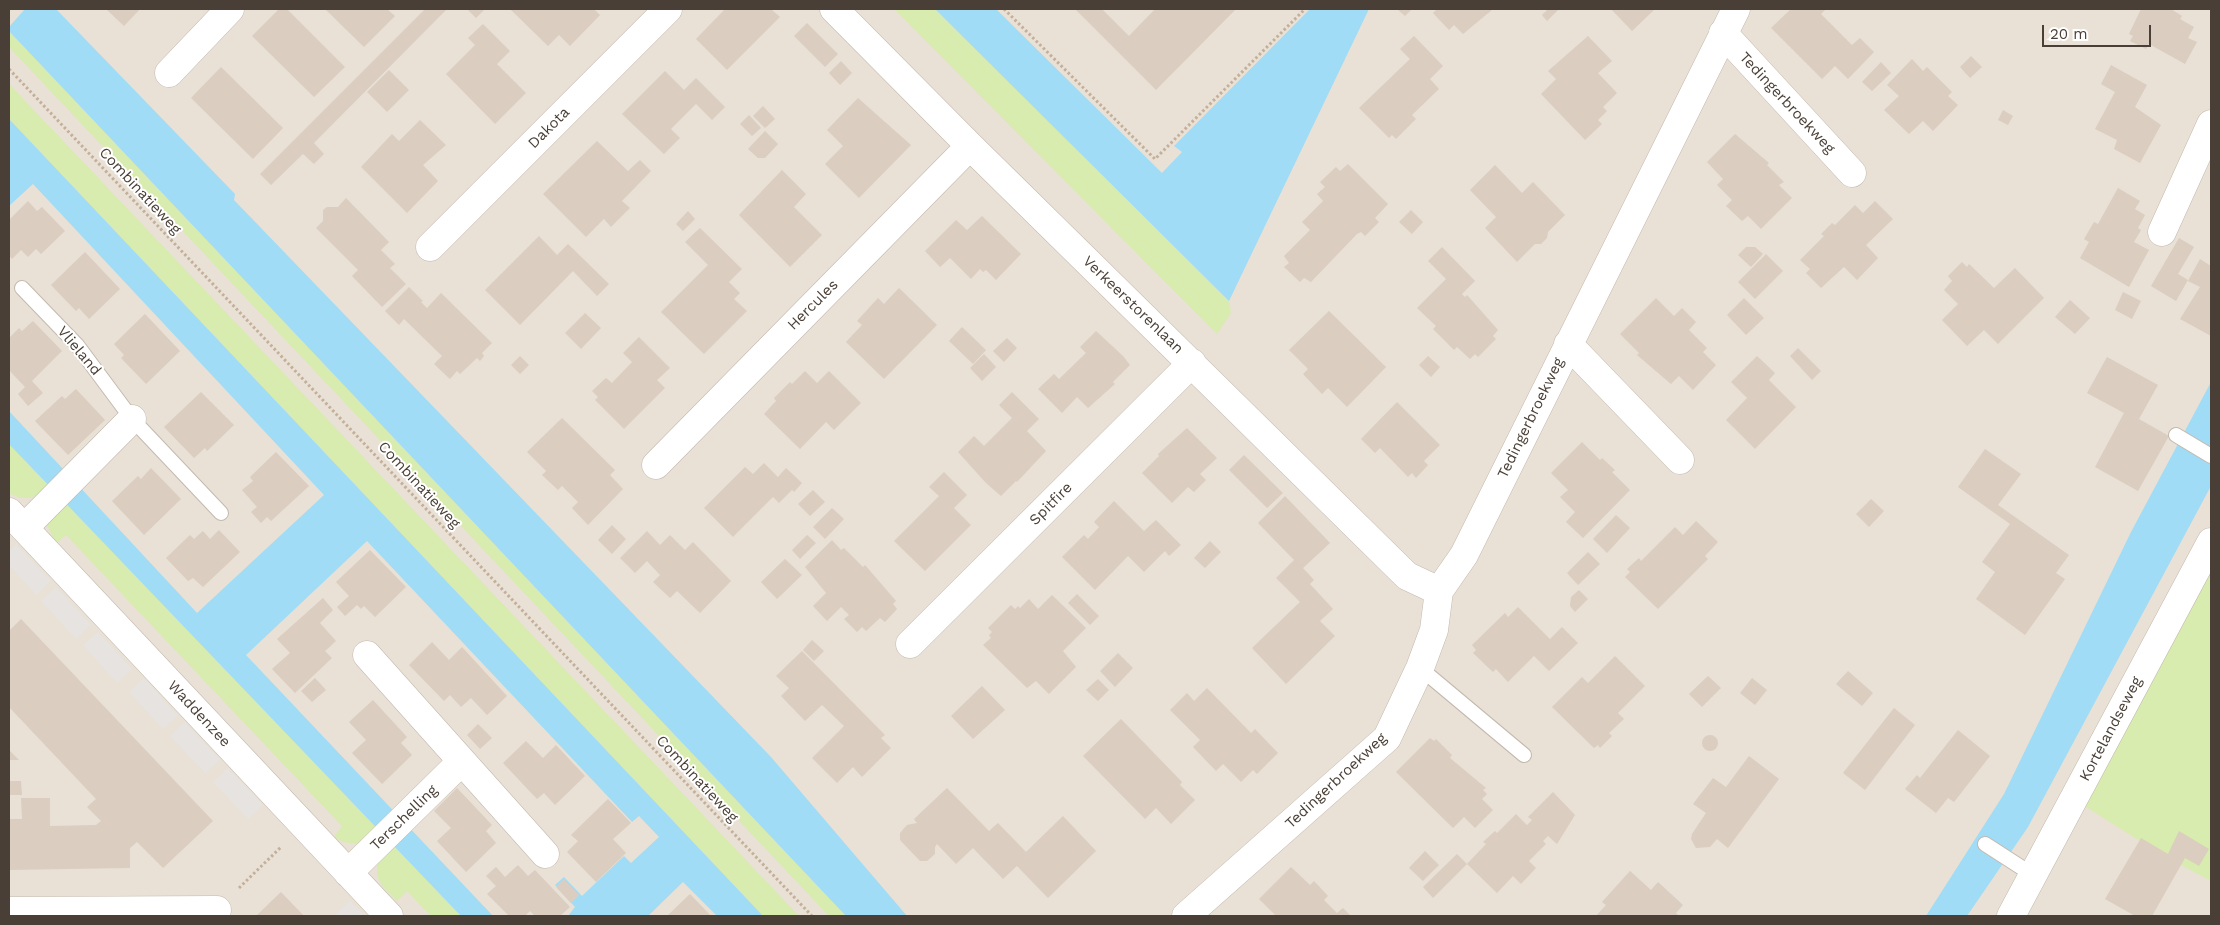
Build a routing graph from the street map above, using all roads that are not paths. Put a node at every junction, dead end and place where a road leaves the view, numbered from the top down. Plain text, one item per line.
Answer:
1 (230, 9) edge
2 (668, 9) edge
3 (834, 9) edge
4 (1730, 16) edge
5 (169, 73) dead end
6 (2211, 124) edge
7 (970, 146) junction
8 (1852, 173) dead end
9 (2162, 232) dead end
10 (430, 247) dead end
11 (22, 288) dead end
12 (1568, 344) junction
13 (1192, 363) junction
14 (132, 419) junction
15 (2176, 435) dead end
16 (2211, 456) edge
17 (1680, 460) dead end
18 (656, 465) dead end
19 (221, 513) dead end
20 (16, 520) edge
21 (2211, 542) edge
22 (1439, 591) junction
23 (910, 644) dead end
24 (367, 655) dead end
25 (1420, 668) junction
26 (1524, 754) dead end
27 (461, 762) junction
28 (1985, 844) dead end
29 (545, 854) dead end
30 (348, 873) junction
31 (2033, 874) junction
32 (217, 910) road end
33 (9, 911) edge
34 (1201, 912) edge
35 (389, 916) edge
36 (2011, 916) edge

1 - 5 street
2 - 10 street, Dakota
3 - 7 street, Verkeerstorenlaan
4 - 8 street, Tedingerbroekweg
4 - 12 street, Tedingerbroekweg
6 - 9 street
7 - 13 street, Verkeerstorenlaan
7 - 18 street, Hercules
11 - 14 lane, Vlieland
12 - 17 street, Tedingerbroekweg
12 - 22 street, Tedingerbroekweg
13 - 22 street, Verkeerstorenlaan
13 - 23 street, Spitfire
14 - 19 lane, Vlieland
14 - 20 street
15 - 16 lane
20 - 30 street, Waddenzee
21 - 31 street, Kortelandseweg
22 - 25 street, Tedingerbroekweg
24 - 27 street
25 - 26 lane
25 - 34 street, Tedingerbroekweg
27 - 29 street
27 - 30 street, Terschelling
28 - 31 lane
30 - 35 street, Waddenzee
31 - 36 street, Kortelandseweg
32 - 33 street

